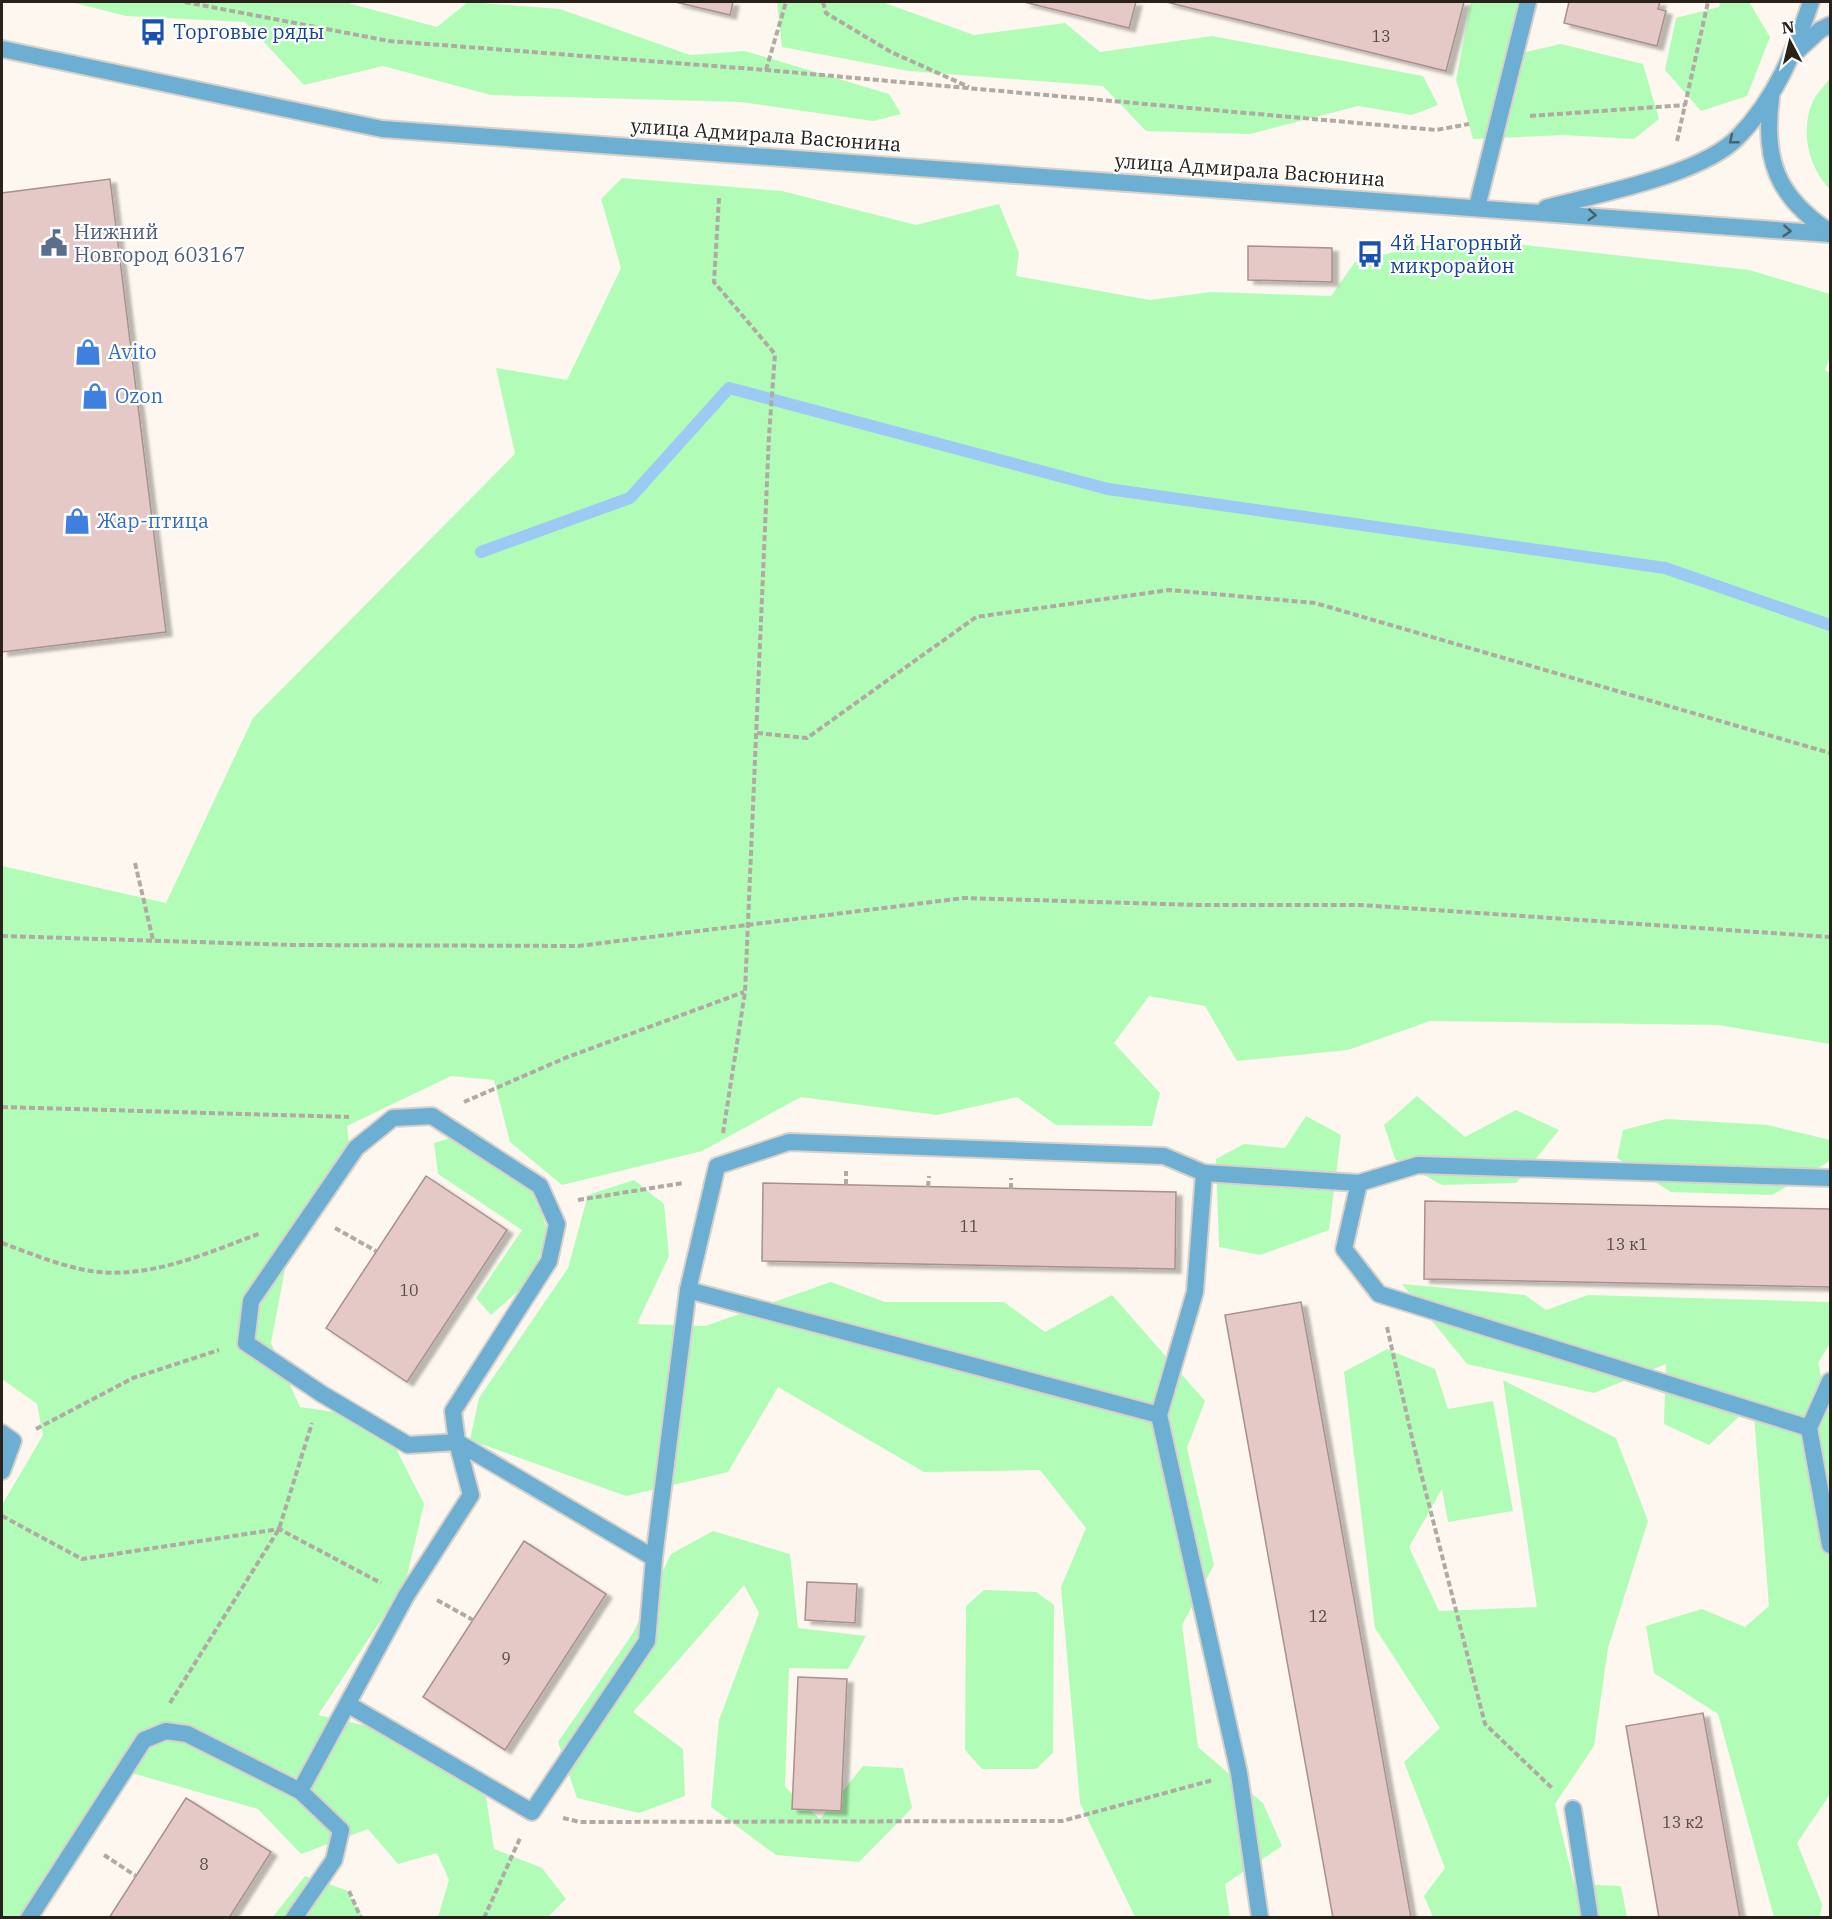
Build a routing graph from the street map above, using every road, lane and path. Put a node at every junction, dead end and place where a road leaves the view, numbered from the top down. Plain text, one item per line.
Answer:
1 (185, 2) edge
2 (786, 2) edge
3 (823, 2) edge
4 (1528, 2) edge
5 (1708, 2) edge
6 (1811, 2) edge
7 (1830, 25) edge
8 (2, 49) edge
9 (1793, 55) junction
10 (766, 70) junction
11 (974, 89) junction
12 (1772, 97) junction
13 (1685, 105) junction
14 (1500, 118) junction
15 (1670, 173) junction
16 (719, 198) dead end
17 (1477, 207) junction
18 (1534, 211) junction
19 (1830, 233) edge
20 (757, 733) junction
21 (1830, 753) edge
22 (135, 863) dead end
23 (748, 923) junction
24 (2, 936) edge
25 (1830, 937) edge
26 (153, 940) junction
27 (745, 992) junction
28 (2, 1107) edge
29 (432, 1116) junction
30 (393, 1118) junction
31 (716, 1172) junction
32 (1204, 1173) junction
33 (1830, 1178) edge
34 (1359, 1183) junction
35 (548, 1204) junction
36 (317, 1218) junction
37 (2, 1243) edge
38 (376, 1251) dead end
39 (687, 1290) junction
40 (1379, 1294) junction
41 (246, 1343) junction
42 (1830, 1381) edge
43 (321, 1394) junction
44 (1159, 1415) junction
45 (1809, 1428) junction
46 (7, 1437) edge
47 (457, 1442) junction
48 (2, 1471) edge
49 (2, 1516) edge
50 (279, 1530) junction
51 (1830, 1545) edge
52 (654, 1558) junction
53 (409, 1591) junction
54 (473, 1620) dead end
55 (349, 1705) junction
56 (144, 1740) junction
57 (1239, 1773) junction
58 (300, 1791) junction
59 (1573, 1809) joint
60 (532, 1812) junction
61 (80, 1838) junction
62 (136, 1876) dead end
63 (29, 1917) edge
64 (294, 1917) edge
65 (483, 1917) edge
66 (1260, 1917) edge
67 (1590, 1917) edge

1 - 10 path
2 - 10 path
3 - 11 path
4 - 14 street
5 - 13 path
6 - 9 street
7 - 9 street
8 - 17 street, улица Адмирала Васюнина
9 - 12 street
10 - 11 path
11 - 14 path
12 -> 15 street
12 - 19 street
13 - 14 path
13 - 15 path
14 - 17 street
15 - 18 street
16 - 20 path
17 - 18 street, улица Адмирала Васюнина
18 -> 19 street, улица Адмирала Васюнина
20 - 21 path
20 - 23 path
22 - 26 path
23 - 25 path
23 - 26 path
23 - 27 path
24 - 26 path
27 - 29 path
27 - 31 path
28 - 30 path
29 - 30 street
29 - 35 street
30 - 36 street
31 - 32 street
31 - 35 path
31 - 39 street
32 - 34 street
32 - 44 street
33 - 34 street
34 - 40 street
35 - 47 street
36 - 37 path
36 - 38 path
36 - 41 street
39 - 44 street
39 - 52 street
40 - 45 street
40 - 59 path
41 - 43 street
41 - 46 path
42 - 45 street
43 - 47 street
43 - 50 path
44 - 57 street
45 - 51 street
46 - 48 street
47 - 52 street
47 - 53 street
49 - 50 path
50 - 53 path
50 - 56 path
52 - 60 street
53 - 54 path
53 - 55 street
55 - 58 street
55 - 60 street
56 - 58 street
56 - 61 street
57 - 60 path
57 - 66 street
58 - 64 street
59 - 67 street
60 - 65 path
61 - 62 path
61 - 63 street

